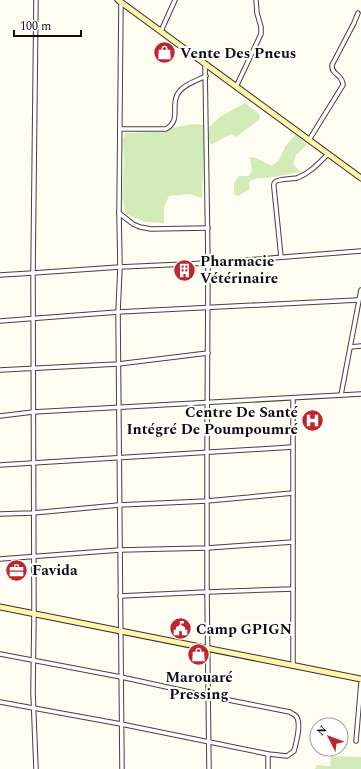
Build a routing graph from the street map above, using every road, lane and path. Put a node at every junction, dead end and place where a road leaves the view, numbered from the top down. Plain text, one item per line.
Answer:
1 (36, 0) edge
2 (175, 0) edge
3 (256, 0) edge
4 (120, 1) edge
5 (358, 12) dead end
6 (161, 31) junction
7 (205, 64) junction
8 (206, 76) junction
9 (236, 87) junction
10 (120, 128) junction
11 (309, 140) junction
12 (328, 154) junction
13 (361, 178) edge
14 (118, 213) junction
15 (208, 228) junction
16 (361, 251) edge
17 (281, 257) junction
18 (208, 263) junction
19 (120, 267) junction
20 (33, 274) junction
21 (0, 275) edge
22 (361, 290) edge
23 (358, 300) junction
24 (208, 308) junction
25 (359, 310) edge
26 (118, 312) junction
27 (33, 318) junction
28 (0, 321) edge
29 (361, 346) edge
30 (350, 347) junction
31 (208, 353) junction
32 (118, 364) junction
33 (33, 368) junction
34 (0, 370) edge
35 (361, 394) edge
36 (341, 395) junction
37 (293, 398) junction
38 (208, 403) junction
39 (119, 408) junction
40 (33, 412) junction
41 (0, 416) edge
42 (293, 447) junction
43 (207, 452) junction
44 (119, 458) junction
45 (33, 463) junction
46 (0, 465) edge
47 (293, 494) junction
48 (207, 501) junction
49 (119, 505) junction
50 (33, 512) junction
51 (0, 514) edge
52 (293, 542) junction
53 (207, 548) junction
54 (120, 550) junction
55 (34, 557) junction
56 (0, 559) edge
57 (293, 589) junction
58 (207, 592) junction
59 (120, 596) junction
60 (0, 607) edge
61 (34, 614) junction
62 (121, 632) junction
63 (207, 648) junction
64 (0, 654) edge
65 (33, 661) junction
66 (293, 666) junction
67 (121, 677) junction
68 (361, 679) edge
69 (361, 683) edge
70 (208, 696) junction
71 (0, 702) edge
72 (33, 708) junction
73 (121, 724) junction
74 (209, 741) junction
75 (356, 741) dead end
76 (268, 754) junction
77 (36, 769) edge
78 (122, 769) edge
79 (209, 769) edge
80 (268, 769) edge

1 - 20 street
2 - 6 street
3 - 9 street
4 - 6 street
4 - 10 street
5 - 11 street
6 - 7 street
7 - 8 street
7 - 9 street
8 - 10 street
8 - 15 street
9 - 11 street
10 - 14 street
11 - 12 street
12 - 13 street
12 - 17 street
14 - 15 street
14 - 19 street
15 - 18 street
16 - 17 street
17 - 18 street
18 - 19 street
18 - 24 street
19 - 20 street
19 - 26 street
20 - 21 street
20 - 27 street
22 - 23 street
23 - 24 street
23 - 25 street
24 - 26 street
24 - 31 street
25 - 30 street
26 - 27 street
26 - 32 street
27 - 28 street
27 - 33 street
29 - 30 street
30 - 36 street
31 - 32 street
31 - 38 street
32 - 33 street
32 - 39 street
33 - 34 street
33 - 40 street
35 - 36 street
36 - 37 street
37 - 38 street
37 - 42 street
38 - 39 street
38 - 43 street
39 - 40 street
39 - 44 street
40 - 41 street
40 - 45 street
42 - 43 street
42 - 47 street
43 - 44 street
43 - 48 street
44 - 45 street
44 - 49 street
45 - 46 street
45 - 50 street
47 - 48 street
47 - 52 street
48 - 49 street
48 - 53 street
49 - 50 street
49 - 54 street
50 - 51 street
50 - 55 street
52 - 53 street
52 - 57 street
53 - 54 street
53 - 58 street
54 - 55 street
54 - 59 street
55 - 56 street
55 - 61 street
57 - 58 street
57 - 66 street
58 - 59 street
58 - 63 street
59 - 62 street
60 - 61 street
61 - 62 street
61 - 65 street
62 - 63 street
62 - 67 street
63 - 66 street
63 - 70 street
64 - 65 street
65 - 67 street
65 - 72 street
66 - 68 street
67 - 70 street
67 - 73 street
69 - 75 street
70 - 74 street
70 - 76 street
71 - 72 street
72 - 73 street
72 - 77 street
73 - 74 street
73 - 78 street
74 - 76 street
74 - 79 street
76 - 80 street

